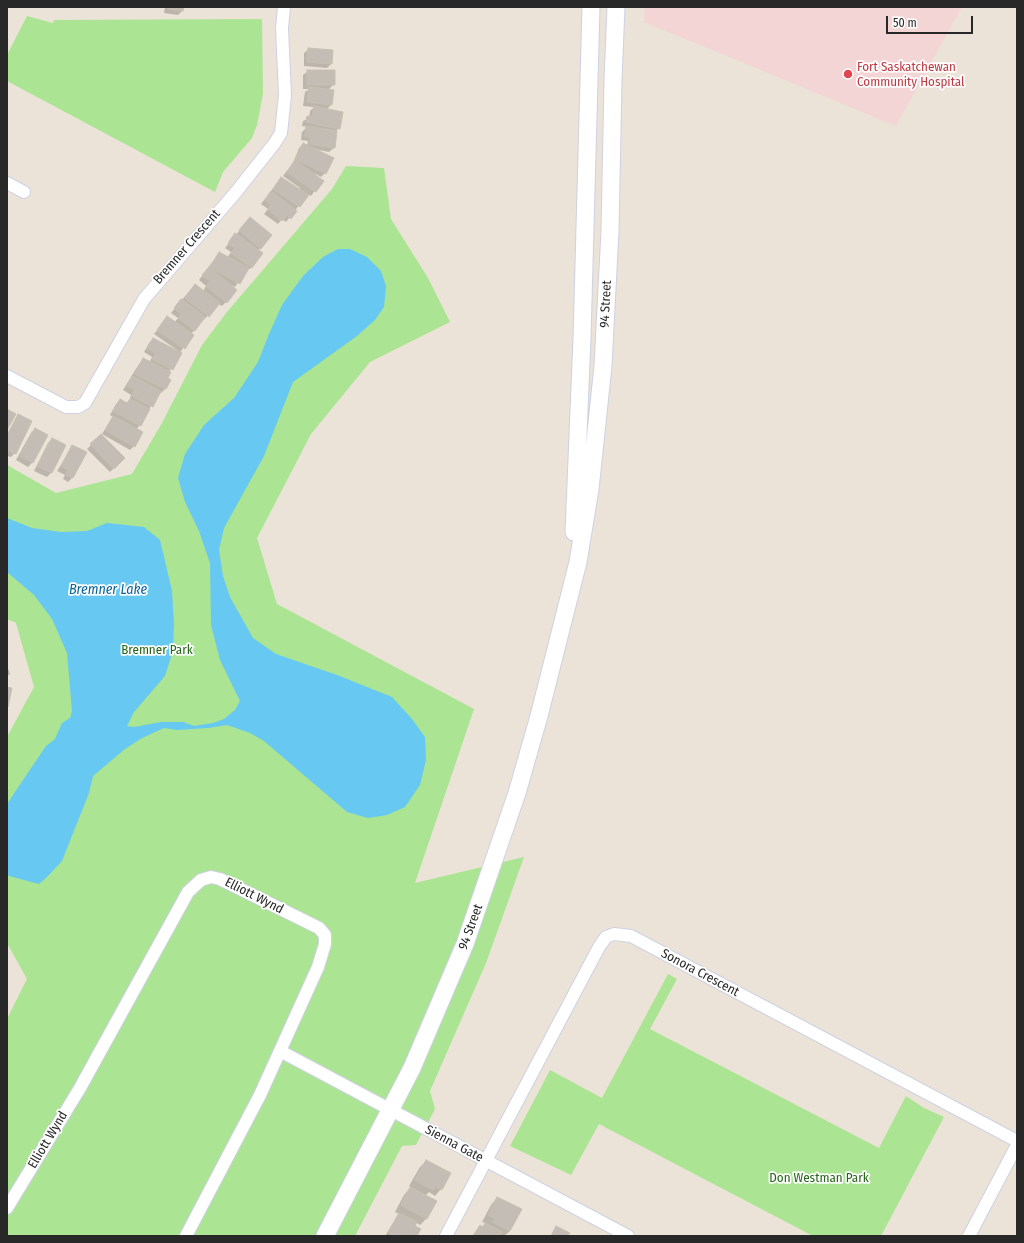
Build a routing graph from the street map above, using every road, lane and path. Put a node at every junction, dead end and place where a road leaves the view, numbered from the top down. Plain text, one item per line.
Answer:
1 (284, 7) edge
2 (591, 7) edge
3 (616, 7) edge
4 (7, 183) edge
5 (24, 192) dead end
6 (7, 376) edge
7 (568, 599) junction
8 (280, 1051) junction
9 (391, 1110) junction
10 (1017, 1141) edge
11 (1017, 1145) edge
12 (486, 1161) junction
13 (7, 1208) edge
14 (623, 1235) edge
15 (186, 1236) edge
16 (325, 1236) edge
17 (446, 1236) edge
18 (969, 1236) edge

1 - 6 street, Bremner Crescent
2 - 7 main road, 94 Street
3 - 7 main road, 94 Street
4 - 5 street
7 - 9 main road, 94 Street
8 - 9 street, Sienna Gate
8 - 13 street, Elliott Wynd
8 - 15 street, Elliott Wynd
9 - 12 street, Sienna Gate
9 - 16 main road, 94 Street
10 - 12 street, Sonora Crescent
11 - 18 street
12 - 14 street, Sienna Gate
12 - 17 street, Sonora Crescent

